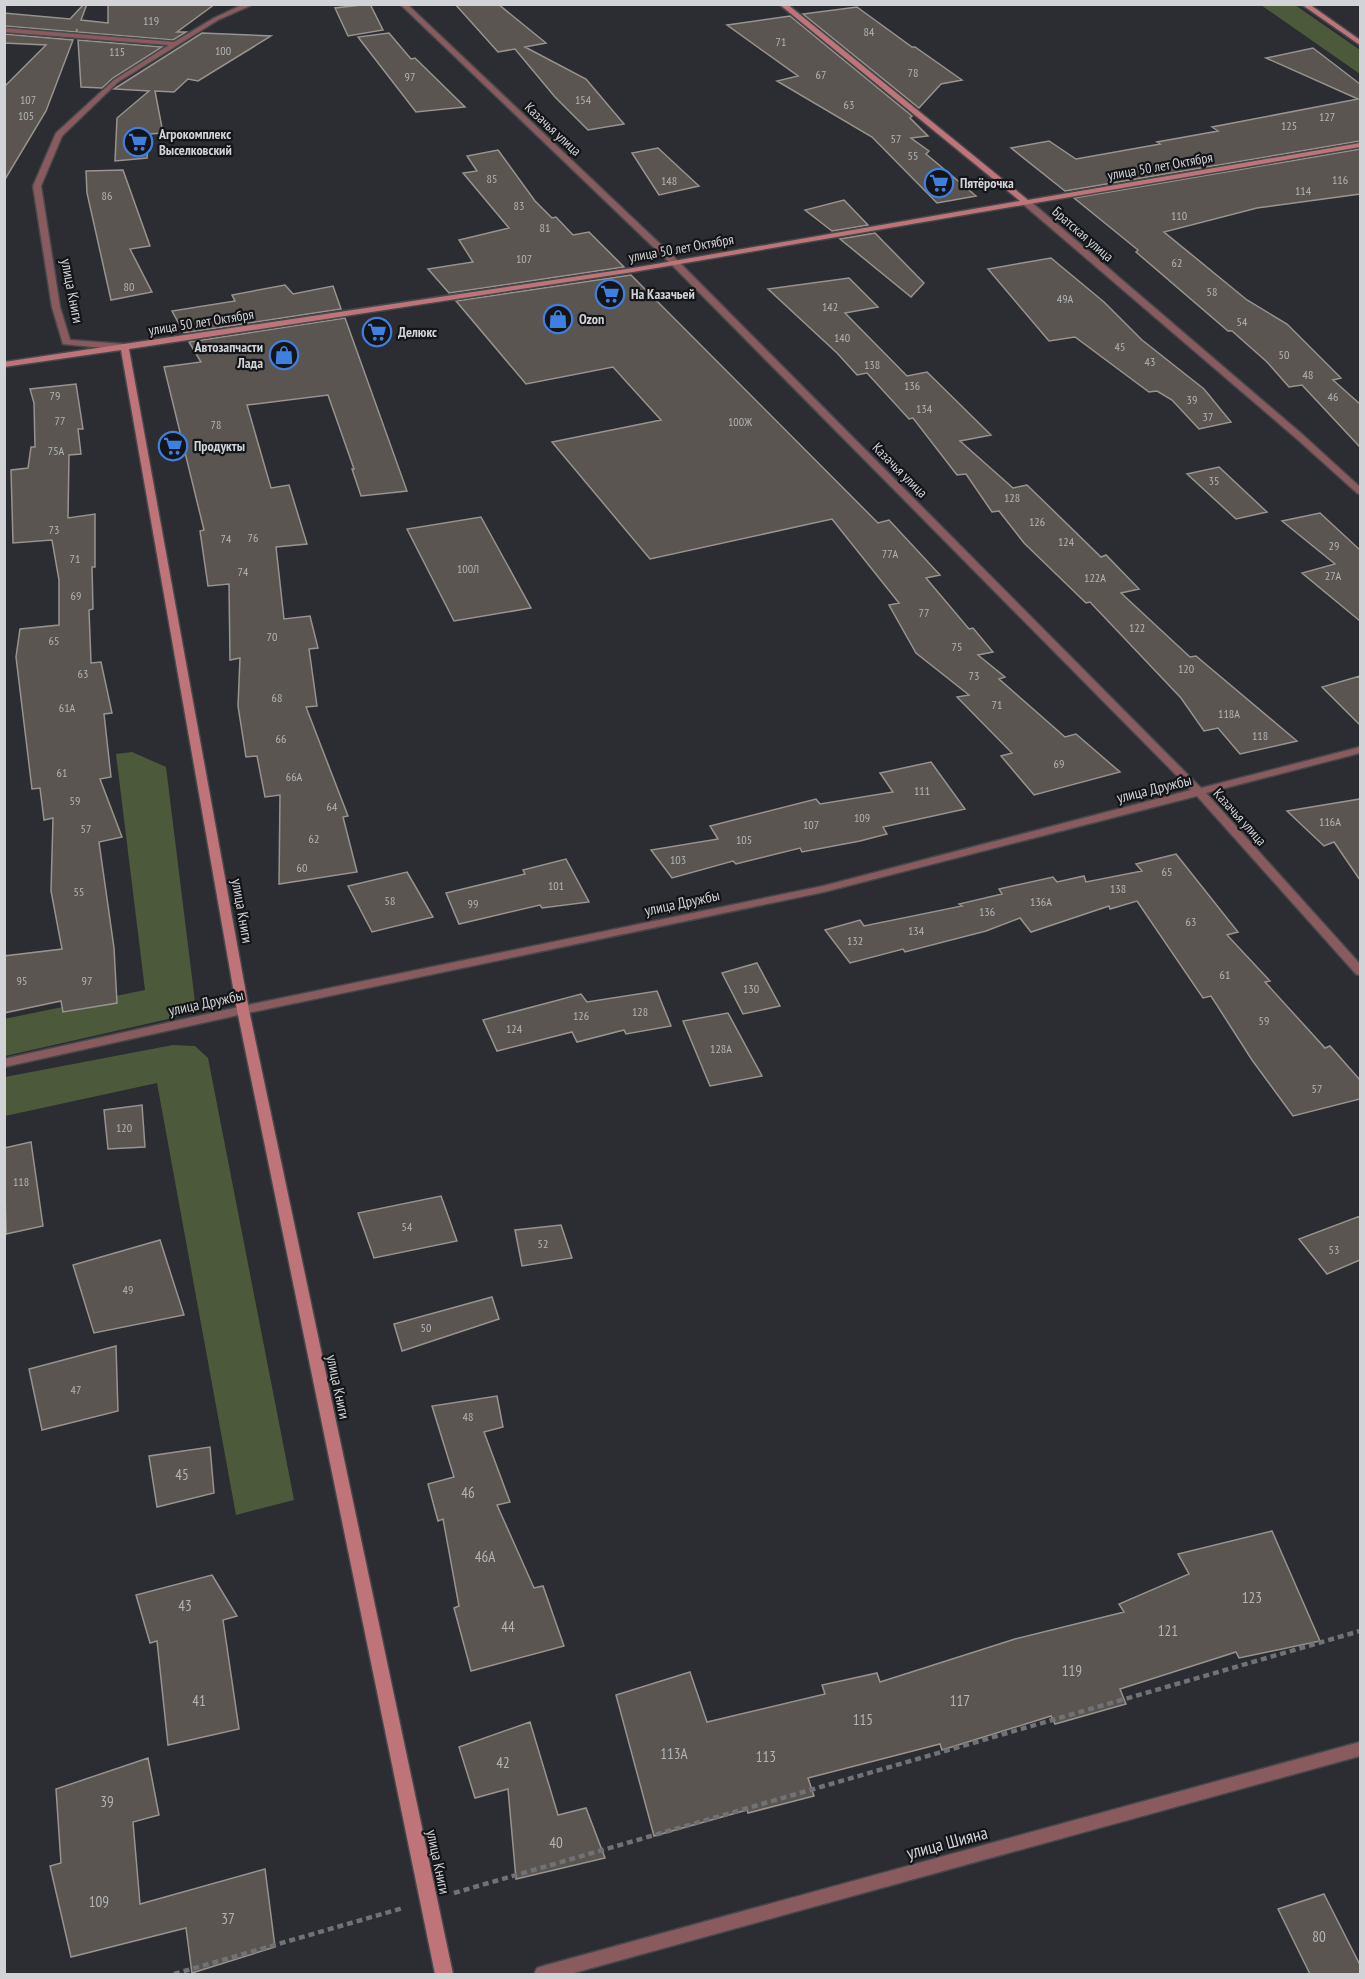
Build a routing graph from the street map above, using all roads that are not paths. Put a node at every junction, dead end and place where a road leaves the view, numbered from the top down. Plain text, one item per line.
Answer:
1 (251, 4) edge
2 (403, 4) edge
3 (782, 4) edge
4 (1304, 4) edge
5 (4, 30) edge
6 (1360, 42) edge
7 (175, 45) junction
8 (1360, 145) edge
9 (1027, 203) junction
10 (674, 262) junction
11 (125, 347) junction
12 (4, 365) edge
13 (1360, 491) edge
14 (1360, 750) edge
15 (1200, 793) junction
16 (1360, 971) edge
17 (243, 1010) junction
18 (4, 1063) edge
19 (1360, 1749) edge
20 (444, 1974) edge
21 (543, 1974) edge

1 - 7 street, улица Книги
2 - 10 street, Казачья улица
3 - 9 street, Братская улица
4 - 6 street
5 - 7 street
7 - 11 street, улица Книги
8 - 9 street, улица 50 лет Октября
9 - 10 street, улица 50 лет Октября
9 - 13 street, Братская улица
10 - 11 street, улица 50 лет Октября
10 - 15 street, Казачья улица
11 - 12 street, улица 50 лет Октября
11 - 17 street, улица Книги
14 - 15 street, улица Дружбы
15 - 16 street, Казачья улица
15 - 17 street, улица Дружбы
17 - 18 street, улица Дружбы
17 - 20 street, улица Книги
19 - 21 street, улица Шияна

